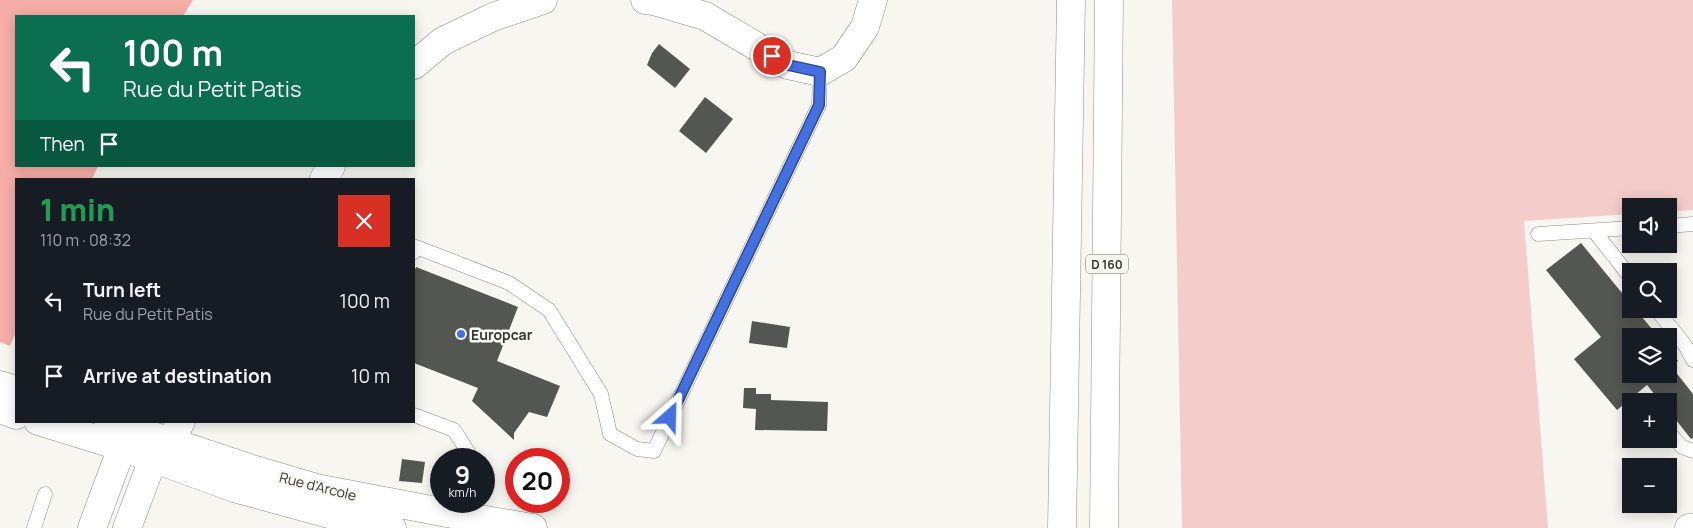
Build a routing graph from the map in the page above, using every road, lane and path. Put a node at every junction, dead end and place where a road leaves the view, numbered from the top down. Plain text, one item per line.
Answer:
1 (543, 0) edge
2 (644, 0) edge
3 (873, 0) edge
4 (1071, 0) edge
5 (1109, 0) edge
6 (415, 63) edge
7 (820, 72) junction
8 (1693, 224) edge
9 (1677, 225) edge
10 (1622, 229) edge
11 (1594, 231) junction
12 (1538, 234) dead end
13 (415, 249) edge
14 (1622, 267) edge
15 (1663, 318) edge
16 (1693, 360) edge
17 (0, 385) edge
18 (15, 390) edge
19 (0, 409) edge
20 (15, 415) edge
21 (415, 415) edge
22 (43, 423) edge
23 (52, 423) edge
24 (113, 423) edge
25 (1677, 442) edge
26 (167, 443) edge
27 (122, 447) junction
28 (465, 448) edge
29 (1693, 451) edge
30 (45, 494) dead end
31 (430, 504) edge
32 (482, 513) edge
33 (34, 528) edge
34 (92, 528) edge
35 (127, 528) edge
36 (392, 528) edge
37 (533, 528) edge
38 (1062, 528) edge
39 (1104, 528) edge
40 (1689, 528) edge
41 (1693, 528) edge

1 - 6 main road
2 - 7 main road
3 - 7 main road
4 - 38 main road, D 160
5 - 39 main road, D 160
7 - 13 lane
8 - 9 lane
10 - 11 lane
11 - 12 lane
11 - 14 lane
15 - 16 lane
17 - 18 main road
19 - 20 main road
21 - 28 lane
22 - 27 main road, Rue d'Arcole
23 - 26 main road
24 - 26 main road, Rue d'Arcole
25 - 29 lane
26 - 27 main road, Rue d'Arcole
26 - 31 main road, Rue d'Arcole
26 - 35 main road
26 - 36 main road, Rue d'Arcole
27 - 34 main road
30 - 33 lane
32 - 37 main road, Rue d'Arcole
40 - 41 main road

